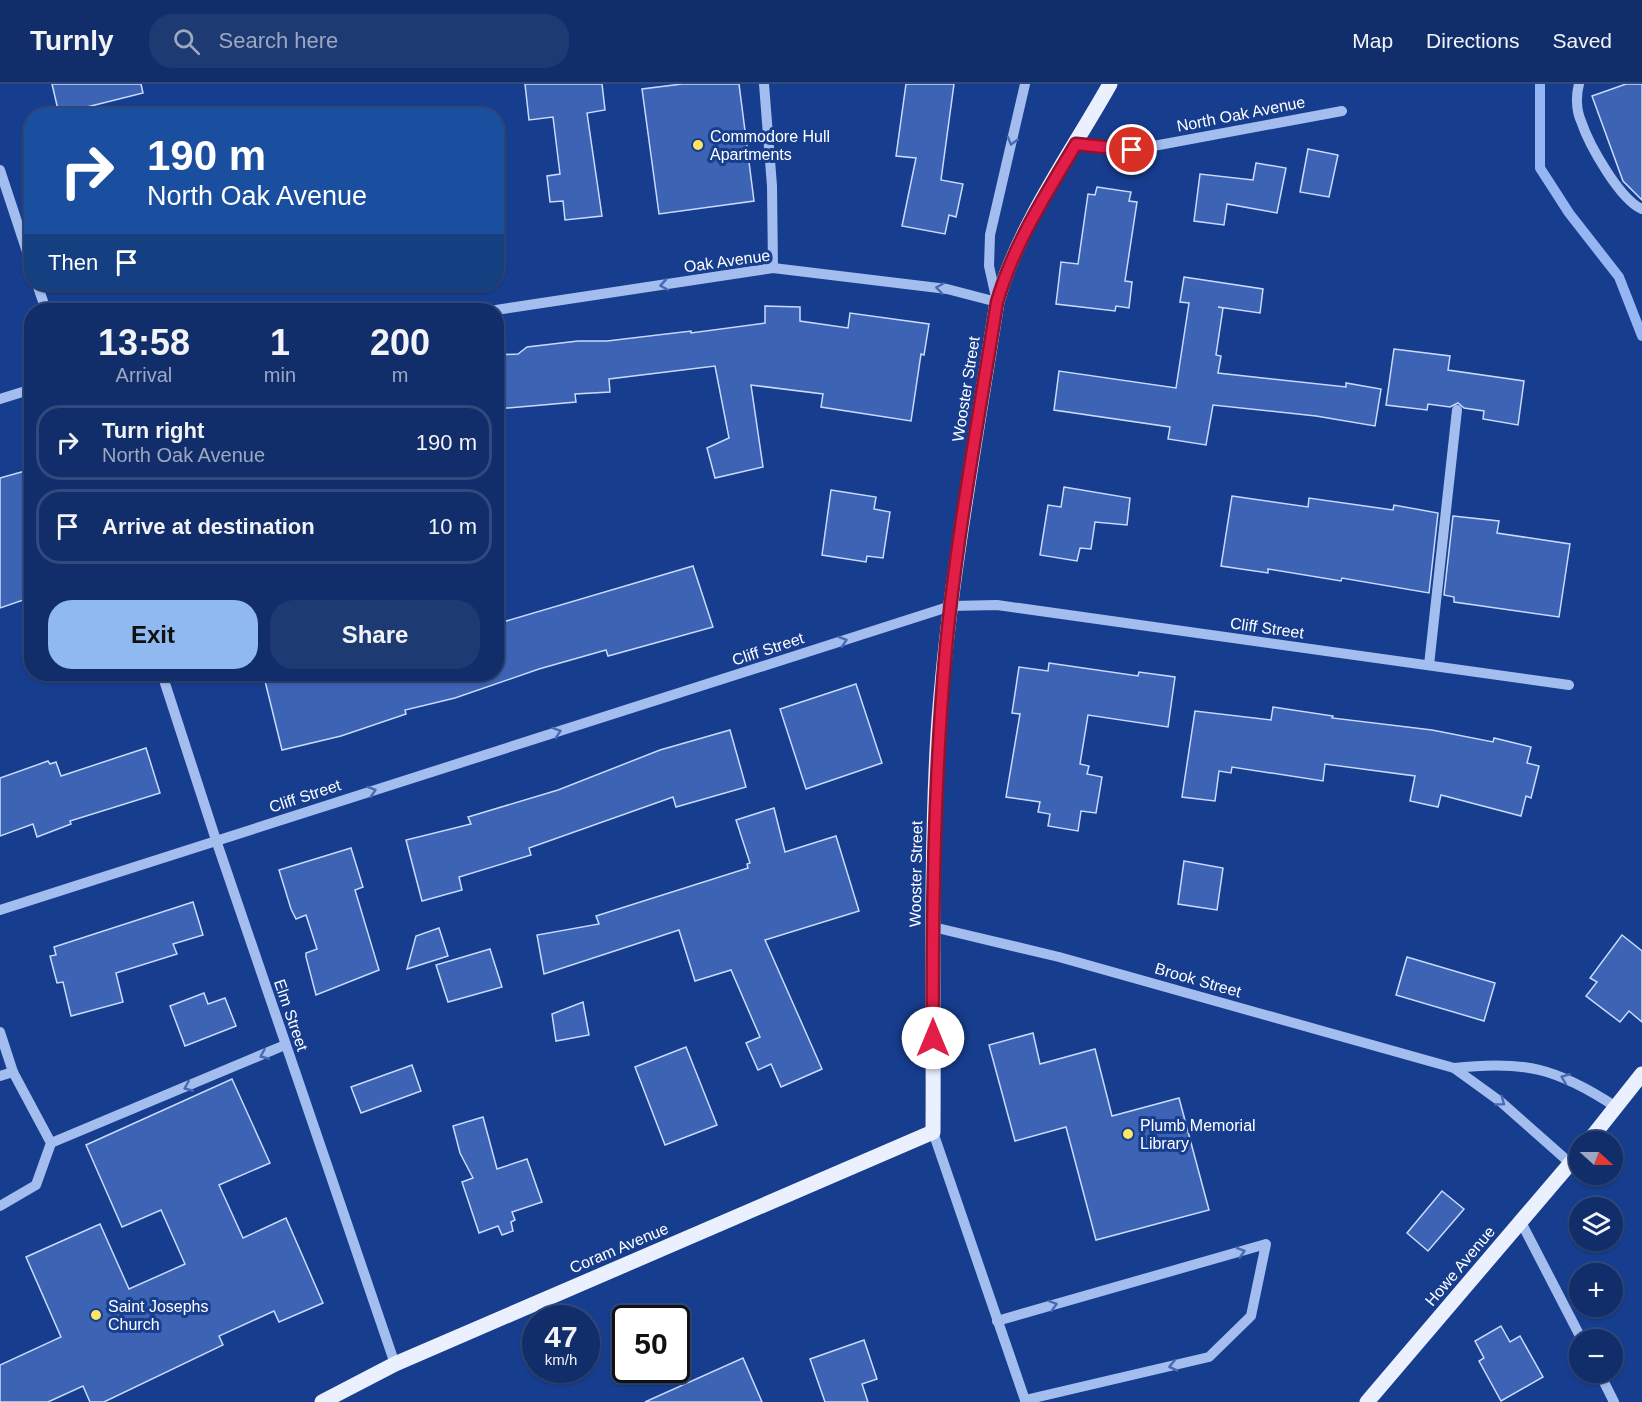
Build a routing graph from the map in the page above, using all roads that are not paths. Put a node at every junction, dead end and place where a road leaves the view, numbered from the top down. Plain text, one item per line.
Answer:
1 (764, 84) edge
2 (1025, 84) edge
3 (1110, 84) edge
4 (1579, 84) edge
5 (1342, 111) dead end
6 (1076, 144) junction
7 (0, 170) edge
8 (1642, 209) edge
9 (24, 243) edge
10 (773, 268) junction
11 (997, 302) junction
12 (504, 309) edge
13 (24, 392) edge
14 (0, 399) edge
15 (1457, 410) dead end
16 (951, 606) junction
17 (1429, 665) junction
18 (164, 681) edge
19 (1569, 685) dead end
20 (216, 840) junction
21 (0, 910) edge
22 (933, 927) junction
23 (0, 1032) edge
24 (285, 1045) junction
25 (1454, 1068) junction
26 (13, 1072) junction
27 (1642, 1074) edge
28 (0, 1076) edge
29 (1616, 1107) junction
30 (1597, 1131) edge
31 (933, 1132) junction
32 (51, 1143) junction
33 (1569, 1152) edge
34 (1569, 1164) edge
35 (0, 1206) edge
36 (1521, 1222) junction
37 (997, 1321) junction
38 (1576, 1329) edge
39 (395, 1364) junction
40 (1604, 1383) edge
41 (1024, 1401) edge
42 (322, 1402) edge
43 (1367, 1402) edge
44 (1614, 1402) edge

1 - 10 street
2 -> 11 street, Wooster Street
3 - 6 main road, Wooster Street
4 - 8 street
5 - 6 street, North Oak Avenue
6 - 11 main road, Wooster Street
7 - 9 street
11 -> 10 street, Oak Avenue
10 -> 12 street, Oak Avenue
11 - 16 main road, Wooster Street
13 - 14 street
15 - 17 street
16 - 17 street, Cliff Street
20 -> 16 street, Cliff Street
16 - 22 main road, Wooster Street
17 - 19 street, Cliff Street
18 - 20 street, Elm Street
20 - 21 street, Cliff Street
20 - 24 street, Elm Street
22 - 25 street, Brook Street
22 - 31 main road, Wooster Street
23 - 26 street
24 -> 32 street
24 - 39 street, Elm Street
29 -> 25 street, Brook Street
25 -> 33 street, Brook Street
26 - 28 street
26 - 32 street
27 - 29 main road
29 - 30 main road
31 - 37 street, Wooster Street
31 - 39 main road, Coram Avenue
32 - 35 street
34 - 36 main road, Howe Avenue
36 - 38 street
36 - 43 main road, Howe Avenue
37 - 41 street, Wooster Street
37 -> 41 street
39 - 42 main road, Coram Avenue
40 - 44 street

